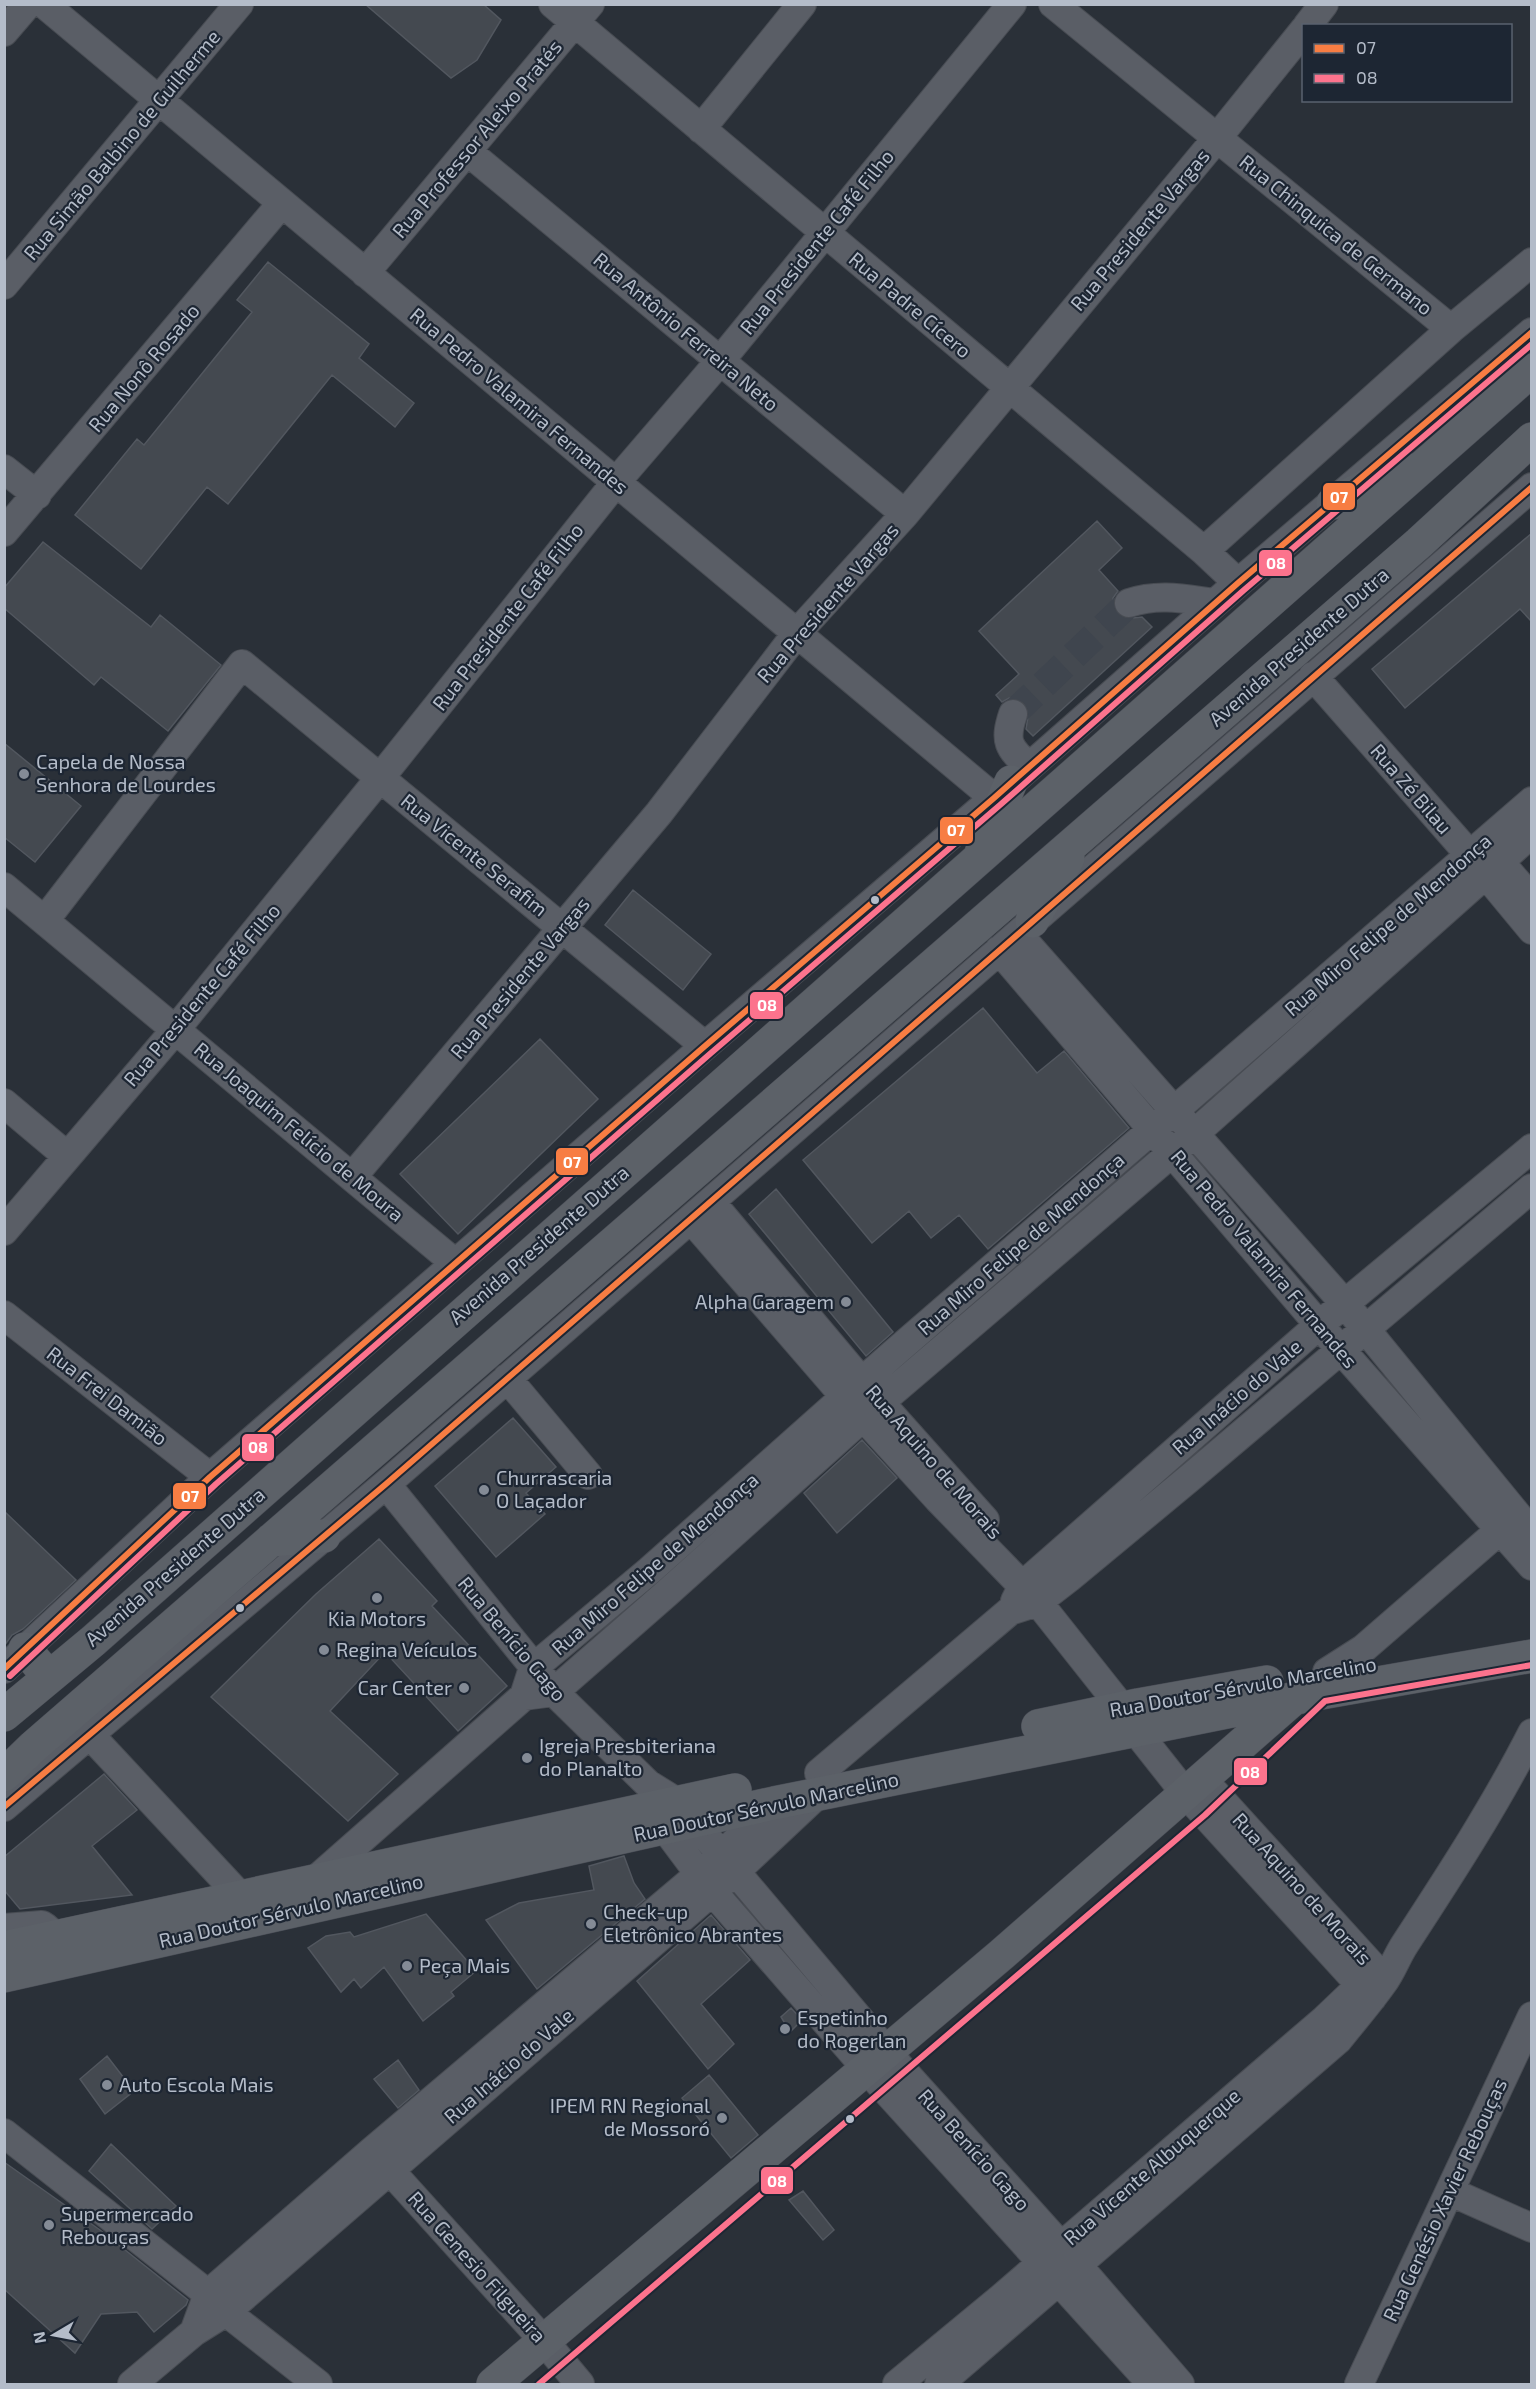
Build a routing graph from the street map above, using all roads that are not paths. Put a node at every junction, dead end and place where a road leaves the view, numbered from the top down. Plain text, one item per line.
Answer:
1 (28, 4) edge
2 (44, 4) edge
3 (240, 4) edge
4 (553, 4) edge
5 (802, 4) edge
6 (1012, 4) edge
7 (1053, 4) edge
8 (1324, 4) edge
9 (582, 14) edge
10 (1309, 24) edge
11 (4, 32) edge
12 (1302, 32) edge
13 (159, 100) junction
14 (700, 129) junction
15 (1217, 138) junction
16 (467, 151) junction
17 (282, 204) junction
18 (824, 233) junction
19 (1532, 262) edge
20 (365, 273) junction
21 (4, 285) edge
22 (1451, 329) junction
23 (1532, 332) edge
24 (720, 361) junction
25 (1532, 370) edge
26 (1008, 388) junction
27 (1532, 439) edge
28 (1444, 446) junction
29 (4, 469) edge
30 (616, 482) junction
31 (1532, 487) edge
32 (37, 495) junction
33 (1333, 503) junction
34 (905, 514) junction
35 (4, 532) edge
36 (1204, 551) junction
37 (1238, 583) junction
38 (1129, 603) tunnel mouth
39 (1215, 603) junction
40 (797, 633) junction
41 (1318, 671) junction
42 (1013, 714) tunnel mouth
43 (380, 778) junction
44 (1011, 782) junction
45 (1532, 801) edge
46 (1532, 833) edge
47 (1080, 836) junction
48 (1484, 858) junction
49 (978, 859) junction
50 (4, 887) edge
51 (1532, 899) edge
52 (45, 920) junction
53 (562, 928) junction
54 (1532, 930) edge
55 (1016, 935) junction
56 (176, 1029) junction
57 (705, 1046) junction
58 (4, 1103) edge
59 (1163, 1121) junction
60 (1194, 1134) junction
61 (1532, 1148) edge
62 (1172, 1152) junction
63 (67, 1156) junction
64 (353, 1176) junction
65 (1532, 1188) edge
66 (701, 1210) junction
67 (4, 1231) edge
68 (1280, 1232) junction
69 (1256, 1252) junction
70 (455, 1263) junction
71 (1345, 1304) junction
72 (4, 1315) edge
73 (1318, 1325) junction
74 (1365, 1328) junction
75 (1341, 1351) junction
76 (507, 1378) junction
77 (862, 1399) junction
78 (588, 1474) dead end
79 (210, 1477) junction
80 (386, 1484) junction
81 (1515, 1526) edge
82 (324, 1536) junction
83 (271, 1540) junction
84 (1532, 1566) edge
85 (649, 1571) junction
86 (1036, 1589) junction
87 (667, 1593) junction
88 (1532, 1634) edge
89 (1532, 1656) edge
90 (15, 1659) edge
91 (533, 1668) junction
92 (1331, 1676) junction
93 (49, 1677) junction
94 (554, 1692) junction
95 (524, 1696) junction
96 (4, 1714) edge
97 (1132, 1715) junction
98 (1532, 1733) edge
99 (90, 1735) junction
100 (4, 1774) edge
101 (1521, 1777) edge
102 (819, 1784) junction
103 (1200, 1798) junction
104 (774, 1803) junction
105 (4, 1807) edge
106 (667, 1809) junction
107 (729, 1863) junction
108 (314, 1882) junction
109 (706, 1883) junction
110 (240, 1896) junction
111 (4, 1928) edge
112 (4, 1948) edge
113 (57, 1950) junction
114 (4, 1976) edge
115 (1373, 1983) junction
116 (1532, 2016) edge
117 (883, 2067) junction
118 (4, 2133) edge
119 (380, 2160) junction
120 (1451, 2192) junction
121 (1532, 2228) edge
122 (1060, 2264) junction
123 (217, 2303) junction
124 (551, 2349) junction
125 (1145, 2366) edge
126 (132, 2385) edge
127 (318, 2385) edge
128 (493, 2385) edge
129 (525, 2385) edge
130 (580, 2385) edge
131 (897, 2385) edge
132 (939, 2385) edge
133 (1180, 2385) edge
134 (1359, 2385) edge

1 - 11 street
2 - 13 street, Rua Pedro Valamira Fernandes
3 - 13 street, Rua Simão Balbino de Guilherme
4 - 9 street, Rua Padre Cícero
5 - 14 street
6 - 18 street, Rua Presidente Café Filho
7 - 15 street, Rua Chinquica de Germano
8 - 10 street
9 - 14 street, Rua Padre Cícero
9 - 16 street, Rua Professor Aleixo Pratés
12 - 15 street, Rua Presidente Vargas
13 - 17 street, Rua Pedro Valamira Fernandes
13 - 21 street, Rua Simão Balbino de Guilherme
14 - 18 street, Rua Padre Cícero
15 - 22 street, Rua Chinquica de Germano
15 - 26 street, Rua Presidente Vargas
16 - 20 street, Rua Professor Aleixo Pratés
16 - 24 street, Rua Antônio Ferreira Neto
17 - 20 street, Rua Pedro Valamira Fernandes
17 - 32 street, Rua Nonô Rosado
18 - 24 street, Rua Presidente Café Filho
18 - 26 street, Rua Padre Cícero
19 - 22 street
20 - 30 street, Rua Pedro Valamira Fernandes
22 - 36 street
23 - 33 street, Avenida Presidente Dutra
24 - 30 street, Rua Presidente Café Filho
24 - 34 street, Rua Antônio Ferreira Neto
25 - 28 main road, Avenida Presidente Dutra
26 - 34 street, Rua Presidente Vargas
26 - 36 street, Rua Padre Cícero
27 - 47 main road, Avenida Presidente Dutra
28 - 33 main road
28 - 49 main road, Avenida Presidente Dutra
29 - 32 street
30 - 40 street, Rua Pedro Valamira Fernandes
30 - 43 street, Rua Presidente Café Filho
31 - 41 street, Avenida Presidente Dutra
32 - 35 street, Rua Nonô Rosado
33 - 37 street, Avenida Presidente Dutra
34 - 40 street, Rua Presidente Vargas
36 - 37 street, Rua Padre Cícero
37 - 39 street, Avenida Presidente Dutra
38 - 39 street
39 - 44 street, Avenida Presidente Dutra
40 - 44 street, Rua Pedro Valamira Fernandes
40 - 53 street, Rua Presidente Vargas
41 - 48 street, Rua Zé Bilau
41 - 55 street, Avenida Presidente Dutra
42 - 44 street
43 - 52 street, Rua Vicente Serafim
43 - 53 street, Rua Vicente Serafim
43 - 56 street, Rua Presidente Café Filho
44 - 49 main road
44 - 57 street, Avenida Presidente Dutra
45 - 48 street, Rua Miro Felipe de Mendonça
46 - 48 street, Rua Miro Felipe de Mendonça
47 - 55 main road
47 - 83 main road, Avenida Presidente Dutra
48 - 51 street, Rua Zé Bilau
48 - 54 street, Rua Zé Bilau
48 - 59 street, Rua Miro Felipe de Mendonça
48 - 60 street, Rua Miro Felipe de Mendonça
49 - 93 main road, Avenida Presidente Dutra
50 - 52 street, Rua Joaquim Felício de Moura
52 - 56 street, Rua Joaquim Felício de Moura
53 - 57 street, Rua Vicente Serafim
53 - 64 street, Rua Presidente Vargas
55 - 59 street, Rua Pedro Valamira Fernandes
55 - 66 street, Avenida Presidente Dutra
56 - 63 street, Rua Presidente Café Filho
56 - 64 street, Rua Joaquim Felício de Moura
57 - 70 street, Avenida Presidente Dutra
58 - 63 street
59 - 60 street, Rua Pedro Valamira Fernandes
59 - 62 street, Rua Pedro Valamira Fernandes
59 - 77 street, Rua Miro Felipe de Mendonça
60 - 62 street, Rua Miro Felipe de Mendonça
60 - 68 street, Rua Pedro Valamira Fernandes
61 - 71 street, Rua Inácio do Vale
62 - 69 street, Rua Pedro Valamira Fernandes
62 - 77 street, Rua Miro Felipe de Mendonça
63 - 67 street, Rua Presidente Café Filho
64 - 70 street, Rua Joaquim Felício de Moura
65 - 74 street, Rua Inácio do Vale
66 - 76 street, Avenida Presidente Dutra
66 - 77 street, Rua Aquino de Morais
68 - 69 street
68 - 71 street, Rua Pedro Valamira Fernandes
69 - 73 street, Rua Pedro Valamira Fernandes
70 - 79 street, Avenida Presidente Dutra
71 - 73 street, Rua Inácio do Vale
71 - 74 street, Rua Pedro Valamira Fernandes
72 - 79 street, Rua Frei Damião
73 - 75 street, Rua Pedro Valamira Fernandes
73 - 86 street, Rua Inácio do Vale
74 - 75 street, Rua Inácio do Vale
74 - 81 street, Rua Pedro Valamira Fernandes
75 - 81 street, Rua Pedro Valamira Fernandes
75 - 86 street, Rua Inácio do Vale
76 - 78 street
76 - 80 street, Avenida Presidente Dutra
77 - 85 street, Rua Miro Felipe de Mendonça
77 - 86 street, Rua Aquino de Morais
77 - 87 street, Rua Miro Felipe de Mendonça
79 - 90 street, Avenida Presidente Dutra
80 - 82 street, Avenida Presidente Dutra
80 - 91 street, Rua Benício Gago
81 - 84 street, Rua Pedro Valamira Fernandes
81 - 92 street
82 - 83 main road
82 - 99 street, Avenida Presidente Dutra
83 - 100 main road, Avenida Presidente Dutra
85 - 87 street
85 - 91 street, Rua Miro Felipe de Mendonça
86 - 97 street, Rua Aquino de Morais
86 - 102 street, Rua Inácio do Vale
87 - 94 street, Rua Miro Felipe de Mendonça
88 - 92 main road, Rua Doutor Sérvulo Marcelino
89 - 92 main road, Rua Doutor Sérvulo Marcelino
90 - 93 main road
91 - 94 street, Rua Benício Gago
91 - 95 street, Rua Miro Felipe de Mendonça
92 - 97 main road, Rua Doutor Sérvulo Marcelino
92 - 97 main road, Rua Doutor Sérvulo Marcelino
92 - 103 main road
93 - 96 main road, Avenida Presidente Dutra
94 - 95 street
94 - 106 street, Rua Benício Gago
95 - 108 street
97 - 102 main road, Rua Doutor Sérvulo Marcelino
97 - 103 street, Rua Aquino de Morais
98 - 101 street, Rua Vicente Albuquerque
99 - 105 street, Avenida Presidente Dutra
99 - 110 street
101 - 115 street, Rua Vicente Albuquerque
102 - 104 main road, Rua Doutor Sérvulo Marcelino
102 - 106 main road, Rua Doutor Sérvulo Marcelino
102 - 107 street, Rua Inácio do Vale
103 - 115 street, Rua Aquino de Morais
103 - 117 main road
104 - 106 main road, Rua Doutor Sérvulo Marcelino
104 - 107 street, Rua Inácio do Vale
106 - 107 street, Rua Benício Gago
106 - 108 main road, Rua Doutor Sérvulo Marcelino
106 - 109 street, Rua Benício Gago
106 - 113 main road, Rua Doutor Sérvulo Marcelino
107 - 109 street, Rua Inácio do Vale
107 - 117 street, Rua Benício Gago
108 - 110 main road, Rua Doutor Sérvulo Marcelino
109 - 117 street, Rua Benício Gago
109 - 119 street, Rua Inácio do Vale
110 - 113 main road, Rua Doutor Sérvulo Marcelino
111 - 113 street
112 - 113 main road, Rua Doutor Sérvulo Marcelino
113 - 114 main road, Rua Doutor Sérvulo Marcelino
115 - 122 street, Rua Vicente Albuquerque
116 - 120 street, Rua Genésio Xavier Rebouças
117 - 122 street, Rua Benício Gago
117 - 124 main road
118 - 123 street
119 - 123 street, Rua Inácio do Vale
119 - 124 street, Rua Genesio Filgueira
120 - 121 street
120 - 134 street, Rua Genésio Xavier Rebouças
122 - 125 street, Rua Benício Gago
122 - 131 street, Rua Vicente Albuquerque
122 - 132 street, Rua Vicente Albuquerque
123 - 126 street, Rua Inácio do Vale
123 - 127 street
124 - 128 main road
124 - 129 main road
124 - 130 street, Rua Genesio Filgueira
125 - 133 street, Rua Benício Gago

